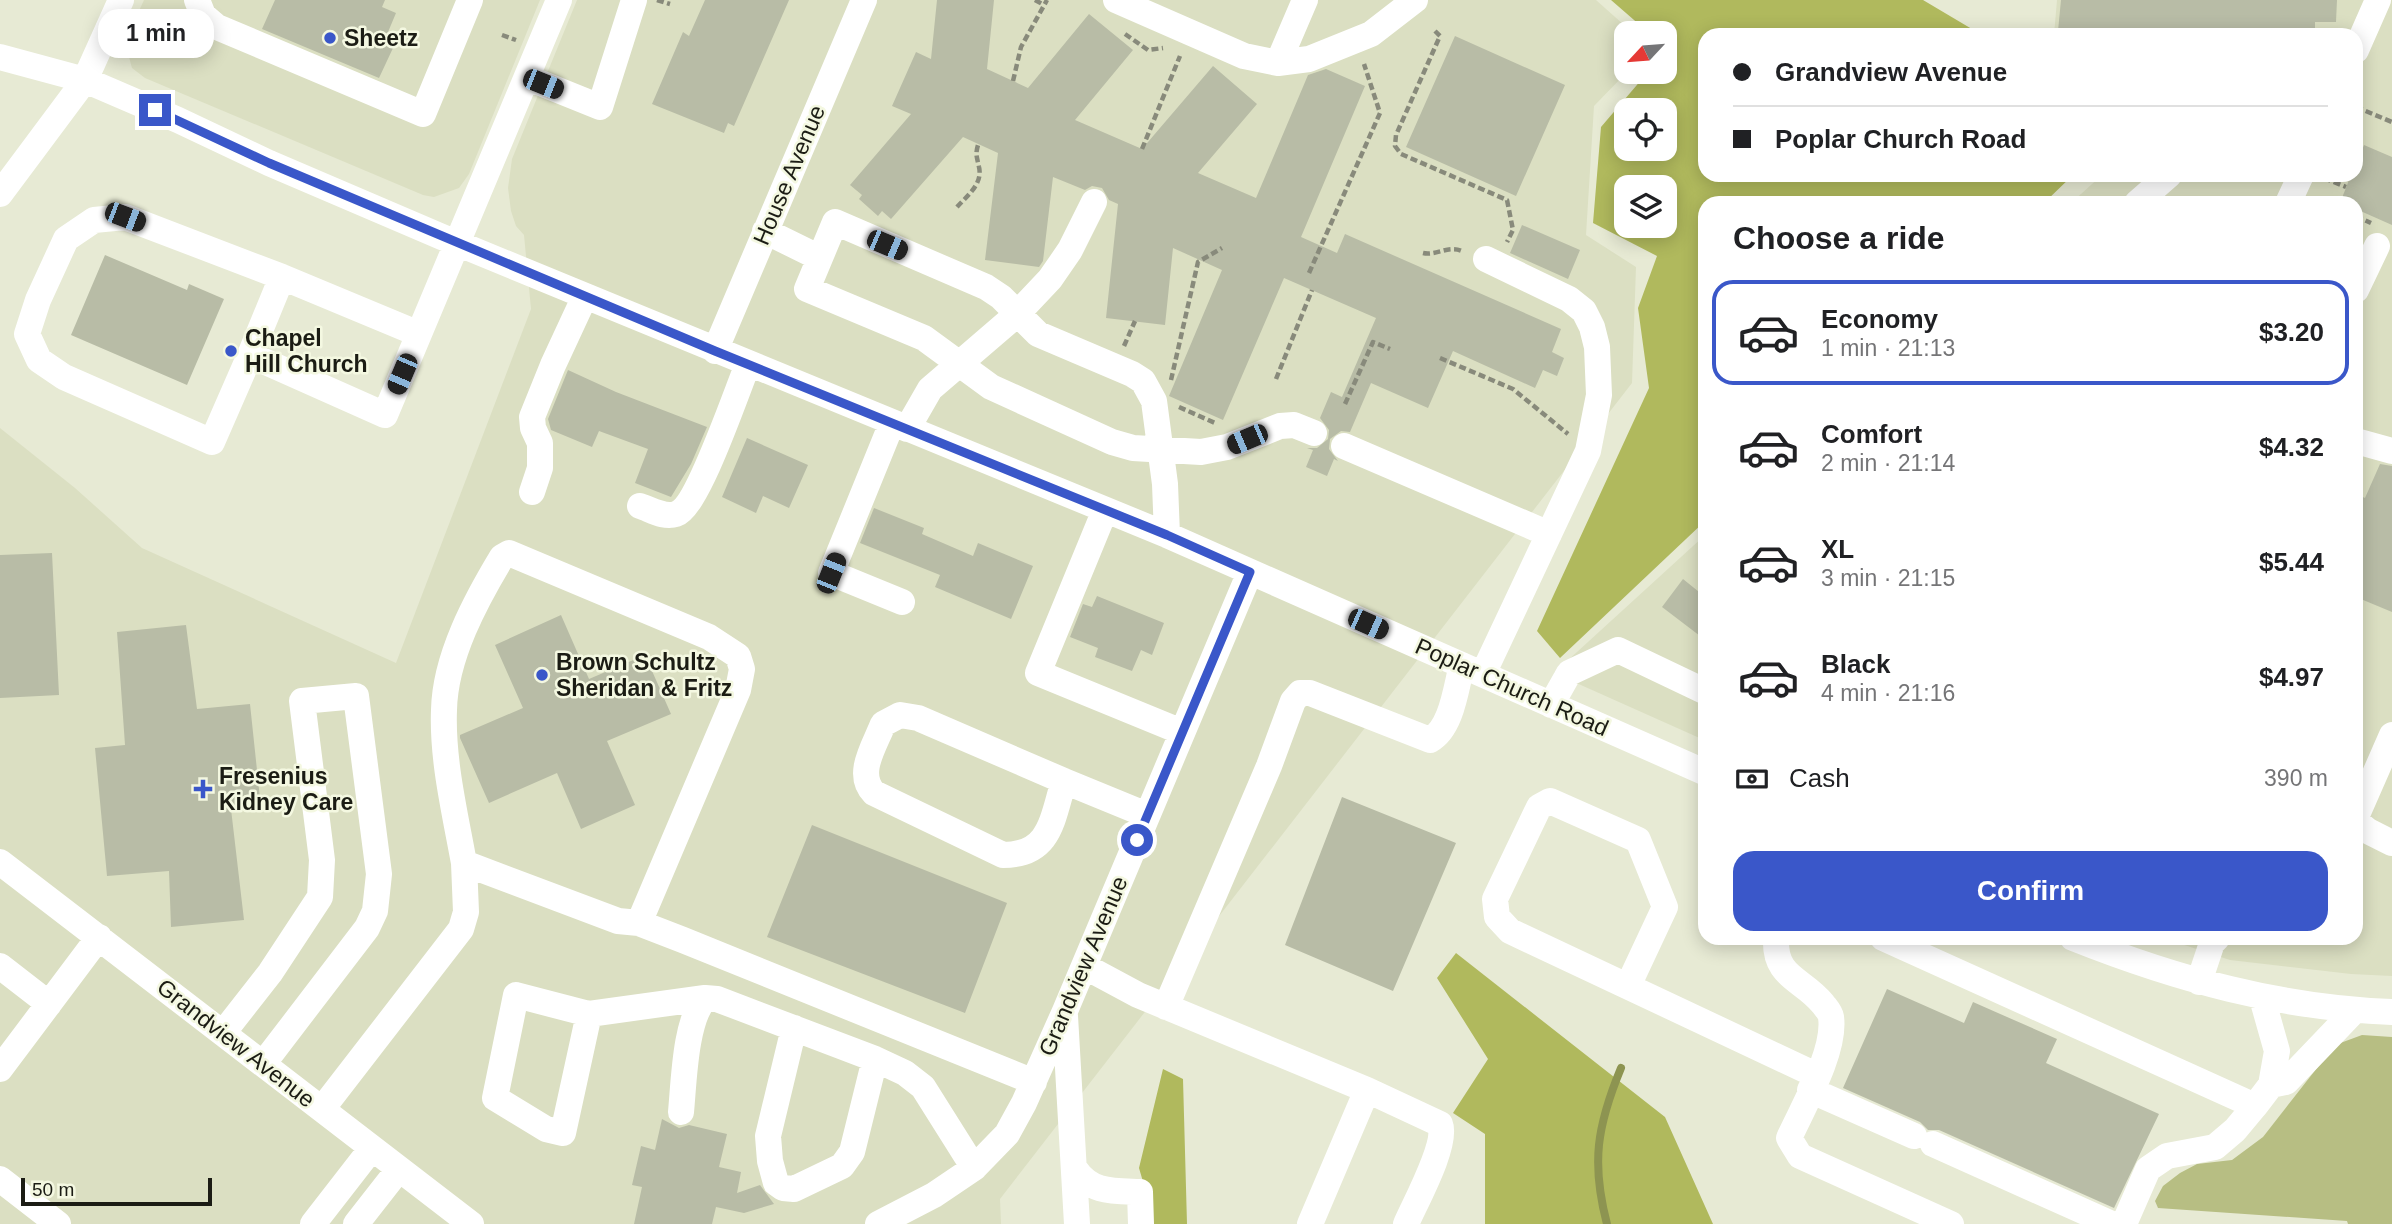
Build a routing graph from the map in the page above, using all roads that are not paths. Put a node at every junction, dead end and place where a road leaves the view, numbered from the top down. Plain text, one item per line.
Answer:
1 (121, 0) edge
2 (197, 0) edge
3 (222, 0) edge
4 (471, 0) edge
5 (559, 0) edge
6 (634, 0) edge
7 (864, 0) edge
8 (1116, 0) edge
9 (1305, 0) edge
10 (1415, 0) edge
11 (2378, 0) edge
12 (228, 32) junction
13 (2363, 34) edge
14 (0, 57) edge
15 (1278, 64) junction
16 (528, 78) junction
17 (85, 80) junction
18 (2161, 182) edge
19 (0, 194) edge
20 (2145, 196) edge
21 (1094, 202) dead end
22 (765, 231) junction
23 (458, 243) junction
24 (2377, 246) dead end
25 (820, 258) junction
26 (1479, 258) road end
27 (2363, 275) edge
28 (282, 277) junction
29 (585, 296) junction
30 (1016, 314) junction
31 (419, 334) junction
32 (715, 351) junction
33 (250, 355) junction
34 (959, 363) junction
35 (748, 364) junction
36 (899, 426) junction
37 (1314, 433) dead end
38 (2363, 443) edge
39 (1344, 446) dead end
40 (1160, 451) junction
41 (2392, 451) edge
42 (532, 492) dead end
43 (640, 506) dead end
44 (1105, 510) junction
45 (1549, 534) junction
46 (1167, 535) junction
47 (1250, 572) junction
48 (902, 602) dead end
49 (1473, 670) junction
50 (1698, 688) edge
51 (1551, 705) junction
52 (1182, 733) junction
53 (2392, 734) edge
54 (1698, 769) edge
55 (1064, 781) junction
56 (2363, 802) edge
57 (1147, 815) junction
58 (2363, 826) edge
59 (2392, 843) edge
60 (0, 862) edge
61 (464, 863) junction
62 (639, 923) junction
63 (99, 937) junction
64 (1776, 945) edge
65 (1898, 945) edge
66 (2090, 945) edge
67 (2214, 945) edge
68 (0, 966) edge
69 (1084, 966) junction
70 (2199, 982) junction
71 (1628, 986) junction
72 (705, 998) junction
73 (2262, 998) junction
74 (49, 1004) junction
75 (1166, 1007) junction
76 (1065, 1011) junction
77 (2354, 1011) junction
78 (2392, 1012) edge
79 (589, 1014) junction
80 (794, 1028) junction
81 (223, 1033) junction
82 (875, 1059) junction
83 (263, 1064) junction
84 (0, 1069) edge
85 (1034, 1082) junction
86 (1813, 1083) junction
87 (2271, 1085) junction
88 (1367, 1090) junction
89 (2255, 1106) junction
90 (323, 1109) junction
91 (681, 1112) dead end
92 (372, 1148) junction
93 (974, 1168) junction
94 (399, 1169) junction
95 (1074, 1169) junction
96 (0, 1179) edge
97 (58, 1224) edge
98 (313, 1224) edge
99 (356, 1224) edge
100 (471, 1224) edge
101 (878, 1224) edge
102 (1077, 1224) edge
103 (1141, 1224) edge
104 (1310, 1224) edge
105 (1406, 1224) edge
106 (1951, 1224) edge
107 (2112, 1224) edge
108 (2124, 1224) edge

1 - 17 street
2 - 12 street
3 - 12 street
4 - 12 street
5 - 16 street
6 - 16 street
7 - 22 street, House Avenue
8 - 15 street
9 - 15 street
10 - 15 street
11 - 13 street
14 - 17 street, Poplar Church Road
16 - 23 street
17 - 19 street
17 - 23 street, Poplar Church Road
18 - 20 street
21 - 30 street
22 - 25 street
22 - 32 street, House Avenue
23 - 29 street, Poplar Church Road
23 - 31 street
24 - 27 street
25 - 30 street
25 - 34 street
26 - 45 street
28 - 31 street
28 - 33 street
28 - 33 street
29 - 32 street, Poplar Church Road
29 - 42 street
30 - 34 street
30 - 40 street
31 - 33 street
32 - 35 street, Poplar Church Road
34 - 36 street
34 - 40 street
35 - 36 street, Poplar Church Road
35 - 43 street
36 - 44 street, Poplar Church Road
36 - 48 street
37 - 40 street
38 - 41 street
39 - 45 street
40 - 46 street
44 - 46 street, Poplar Church Road
44 - 52 street
45 - 49 street
46 - 47 street, Poplar Church Road
47 - 49 street, Poplar Church Road
47 - 52 street, Grandview Avenue
49 - 51 street, Poplar Church Road
49 - 75 street
50 - 51 street
51 - 54 street, Poplar Church Road
52 - 57 street, Grandview Avenue
53 - 56 street
55 - 55 street
55 - 57 street
57 - 69 street, Grandview Avenue
58 - 59 street
60 - 63 street, Grandview Avenue
61 - 62 street
61 - 62 street
61 - 90 street
62 - 85 street
63 - 74 street
63 - 81 street, Grandview Avenue
64 - 86 street
65 - 89 street
66 - 70 street
67 - 70 street
68 - 74 street
69 - 75 street
69 - 76 street, Grandview Avenue
70 - 73 street
71 - 71 street
71 - 86 street
72 - 79 street
72 - 80 street
72 - 91 street
73 - 77 street
73 - 87 street
74 - 84 street
75 - 88 street
76 - 85 street, Grandview Avenue
76 - 95 street
77 - 78 street
77 - 87 street
79 - 79 street
80 - 82 street
80 - 82 street
81 - 83 street, Grandview Avenue
81 - 83 street
82 - 93 street
83 - 90 street, Grandview Avenue
85 - 93 street, Grandview Avenue
86 - 106 street
86 - 107 street
87 - 89 street
88 - 104 street
88 - 105 street
89 - 108 street
90 - 92 street, Grandview Avenue
92 - 94 street, Grandview Avenue
92 - 98 street
93 - 101 street, Grandview Avenue
94 - 99 street
94 - 100 street, Grandview Avenue
95 - 102 street
95 - 103 street
96 - 97 street

